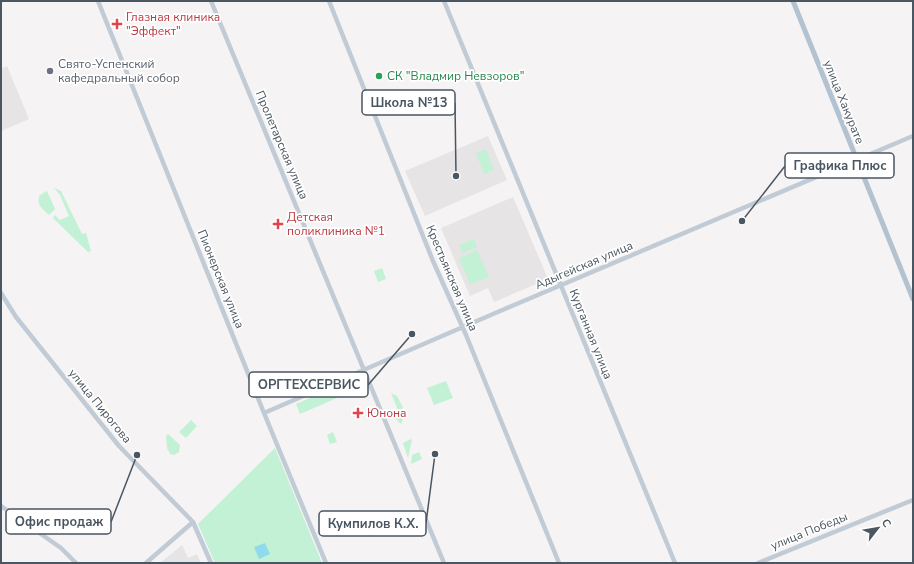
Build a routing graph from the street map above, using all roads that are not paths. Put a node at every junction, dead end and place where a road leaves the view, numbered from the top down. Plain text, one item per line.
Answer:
1 (98, 1) edge
2 (211, 1) edge
3 (329, 1) edge
4 (444, 1) edge
5 (793, 1) edge
6 (913, 136) edge
7 (857, 160) junction
8 (561, 286) junction
9 (1, 293) edge
10 (913, 299) edge
11 (463, 327) junction
12 (365, 370) junction
13 (264, 413) junction
14 (913, 500) edge
15 (1, 506) edge
16 (193, 522) junction
17 (76, 563) edge
18 (146, 563) edge
19 (211, 563) edge
20 (326, 563) edge
21 (444, 563) edge
22 (559, 563) edge
23 (675, 563) edge
24 (758, 563) edge

1 - 13 main road, Пионерская улица
2 - 12 main road, Пролетарская улица
3 - 11 main road, Крестьянская улица
4 - 8 main road, Курганная улица
5 - 7 main road, улица Хакурате
6 - 7 main road, Адыгейская улица
7 - 8 main road, Адыгейская улица
7 - 10 main road, улица Хакурате
8 - 11 main road, Адыгейская улица
8 - 23 main road, Курганная улица
9 - 16 main road, улица Пирогова
11 - 12 main road, Адыгейская улица
11 - 22 main road, Крестьянская улица
12 - 13 main road, Адыгейская улица
12 - 21 main road, Пролетарская улица
13 - 20 main road, Пионерская улица
14 - 24 main road, улица Победы
15 - 17 main road
16 - 18 main road
16 - 19 main road, улица Пирогова

